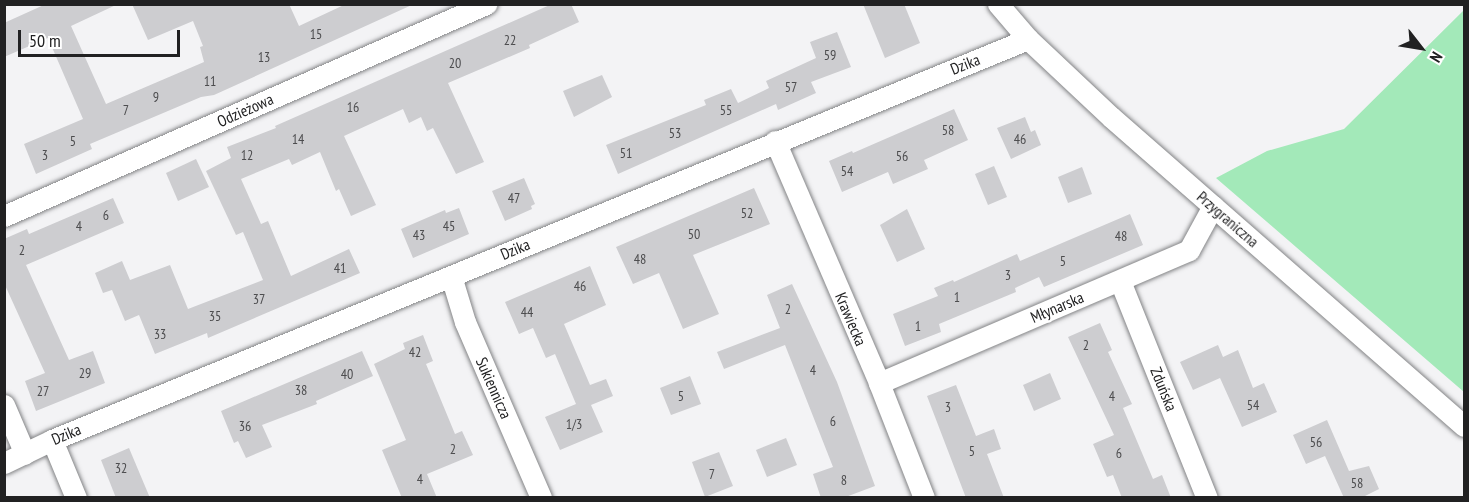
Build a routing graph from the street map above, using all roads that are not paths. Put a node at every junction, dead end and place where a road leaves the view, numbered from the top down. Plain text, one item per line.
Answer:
1 (486, 4) edge
2 (998, 4) edge
3 (1028, 39) junction
4 (775, 141) junction
5 (1213, 206) junction
6 (4, 216) edge
7 (451, 276) junction
8 (1120, 281) junction
9 (879, 383) junction
10 (4, 405) edge
11 (1464, 426) edge
12 (52, 440) junction
13 (25, 454) junction
14 (4, 463) edge
15 (76, 498) edge
16 (541, 498) edge
17 (924, 498) edge
18 (1207, 498) edge

1 - 6 street, Odzieżowa
2 - 3 street, Przygraniczna
3 - 4 street, Dzika
3 - 5 street, Przygraniczna
4 - 7 street, Dzika
4 - 9 street, Krawiecka
5 - 8 street, Młynarska
5 - 11 street, Przygraniczna
7 - 12 street, Dzika
7 - 16 street, Sukiennicza
8 - 9 street, Młynarska
8 - 18 street, Zduńska
9 - 17 street, Krawiecka
10 - 13 street
12 - 13 street, Dzika
12 - 15 street
13 - 14 street, Dzika

